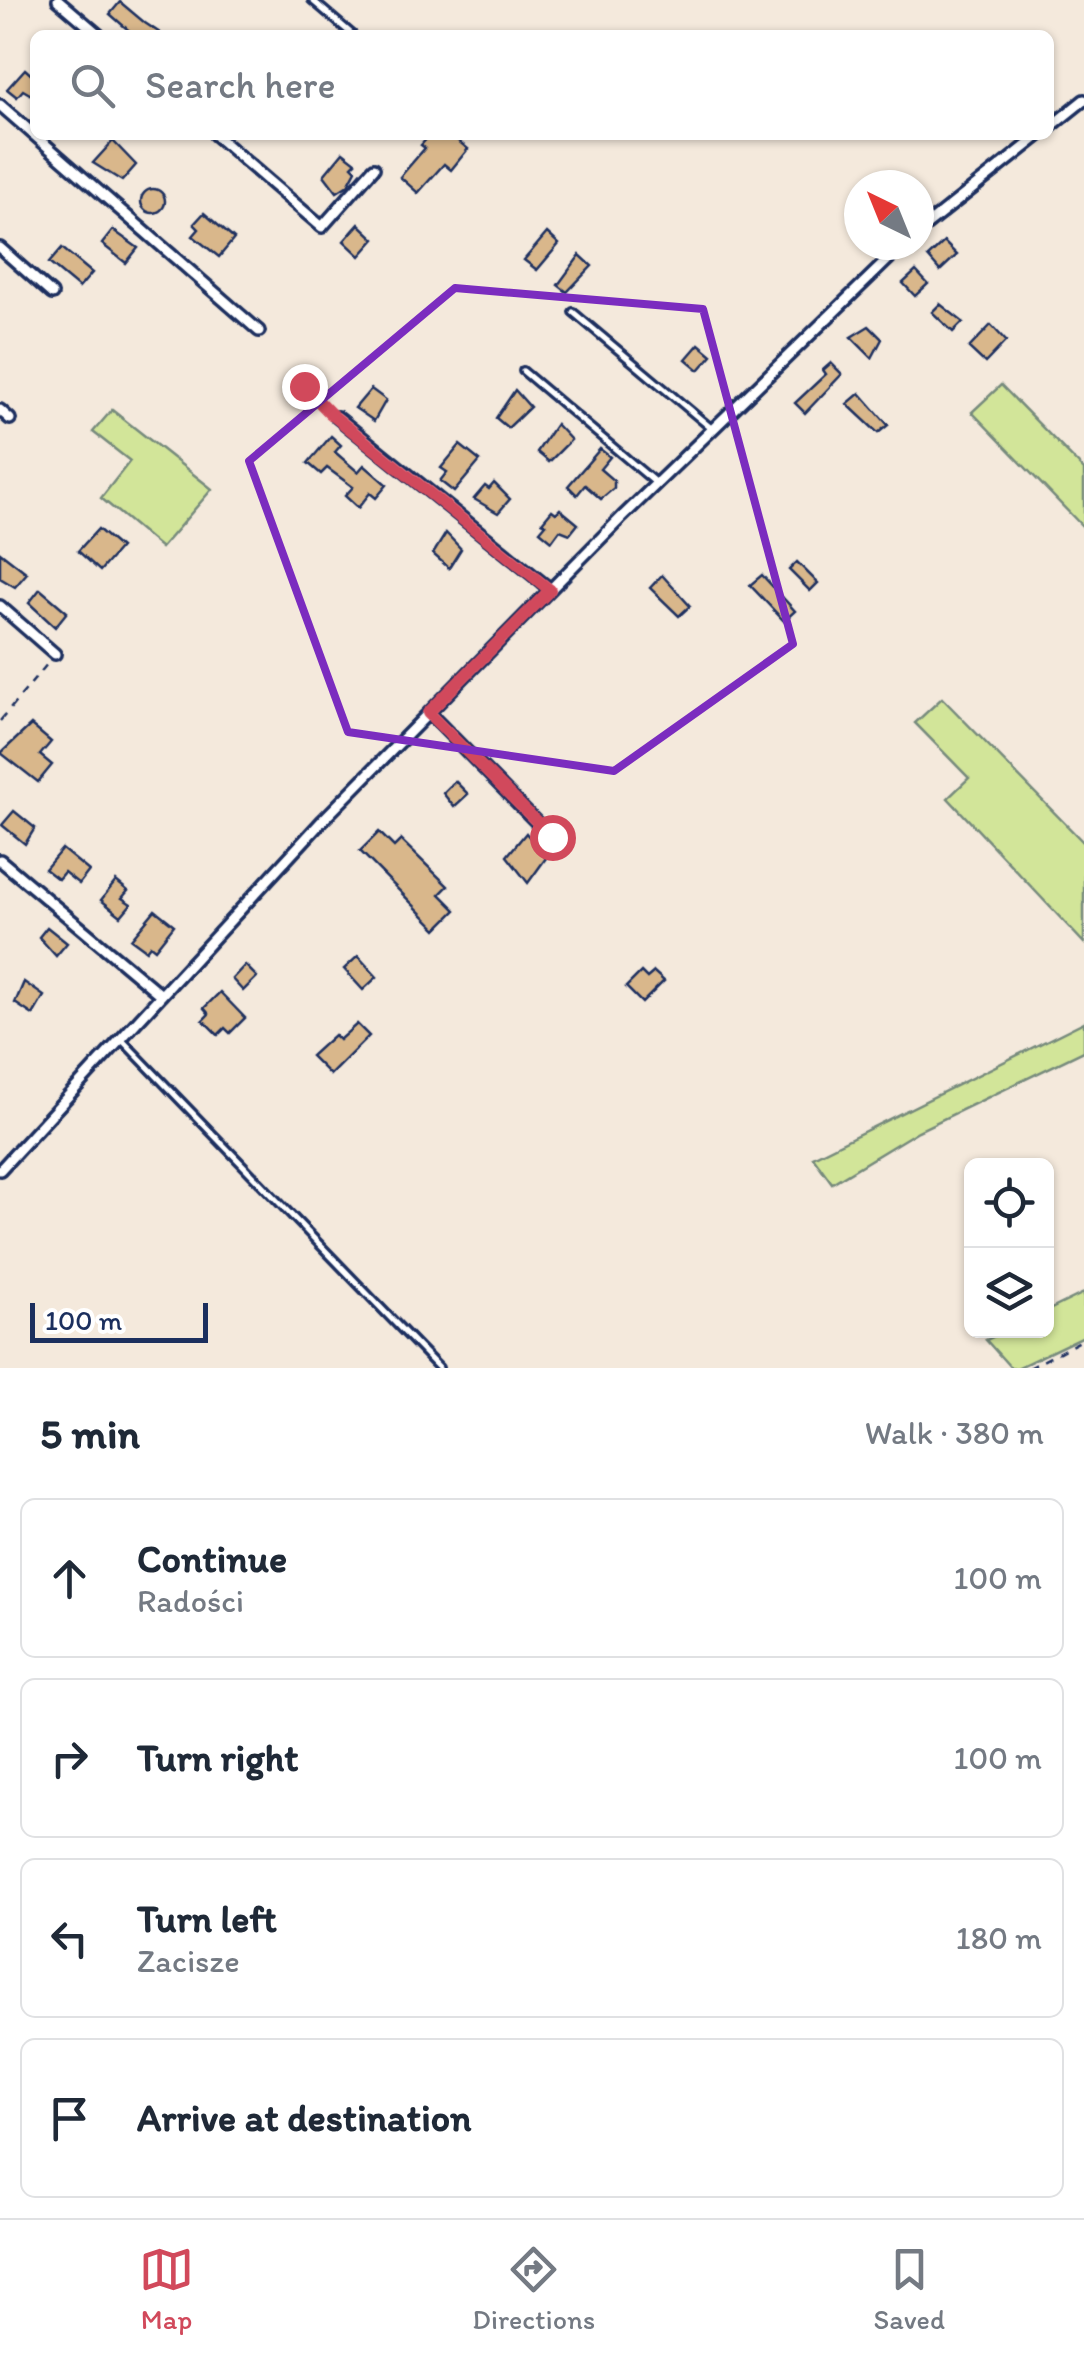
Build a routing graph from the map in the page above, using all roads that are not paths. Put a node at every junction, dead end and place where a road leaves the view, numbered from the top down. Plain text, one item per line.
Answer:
1 (58, 0) edge
2 (312, 0) edge
3 (93, 30) edge
4 (347, 30) edge
5 (1084, 100) edge
6 (0, 105) edge
7 (1054, 124) edge
8 (30, 131) edge
9 (40, 140) edge
10 (221, 140) edge
11 (1034, 140) edge
12 (374, 168) dead end
13 (934, 219) edge
14 (0, 248) edge
15 (888, 260) edge
16 (52, 294) dead end
17 (574, 312) dead end
18 (259, 331) dead end
19 (522, 371) dead end
20 (0, 410) edge
21 (10, 418) dead end
22 (337, 418) road end
23 (714, 430) junction
24 (657, 484) junction
25 (550, 590) junction
26 (0, 606) edge
27 (55, 654) road end
28 (428, 713) junction
29 (552, 837) dead end
30 (0, 860) edge
31 (159, 998) junction
32 (121, 1038) junction
33 (0, 1170) edge
34 (439, 1368) edge

1 - 3 street
2 - 4 lane
5 - 7 street
6 - 8 street
9 - 18 street
10 - 12 street
11 - 13 street
14 - 16 street
15 - 23 street
17 - 23 lane
19 - 24 lane
20 - 21 street
22 - 25 street
23 - 24 street
24 - 25 street
25 - 28 street
26 - 27 street
28 - 29 street
28 - 31 street
30 - 31 street
31 - 32 street
32 - 33 street
32 - 34 lane

